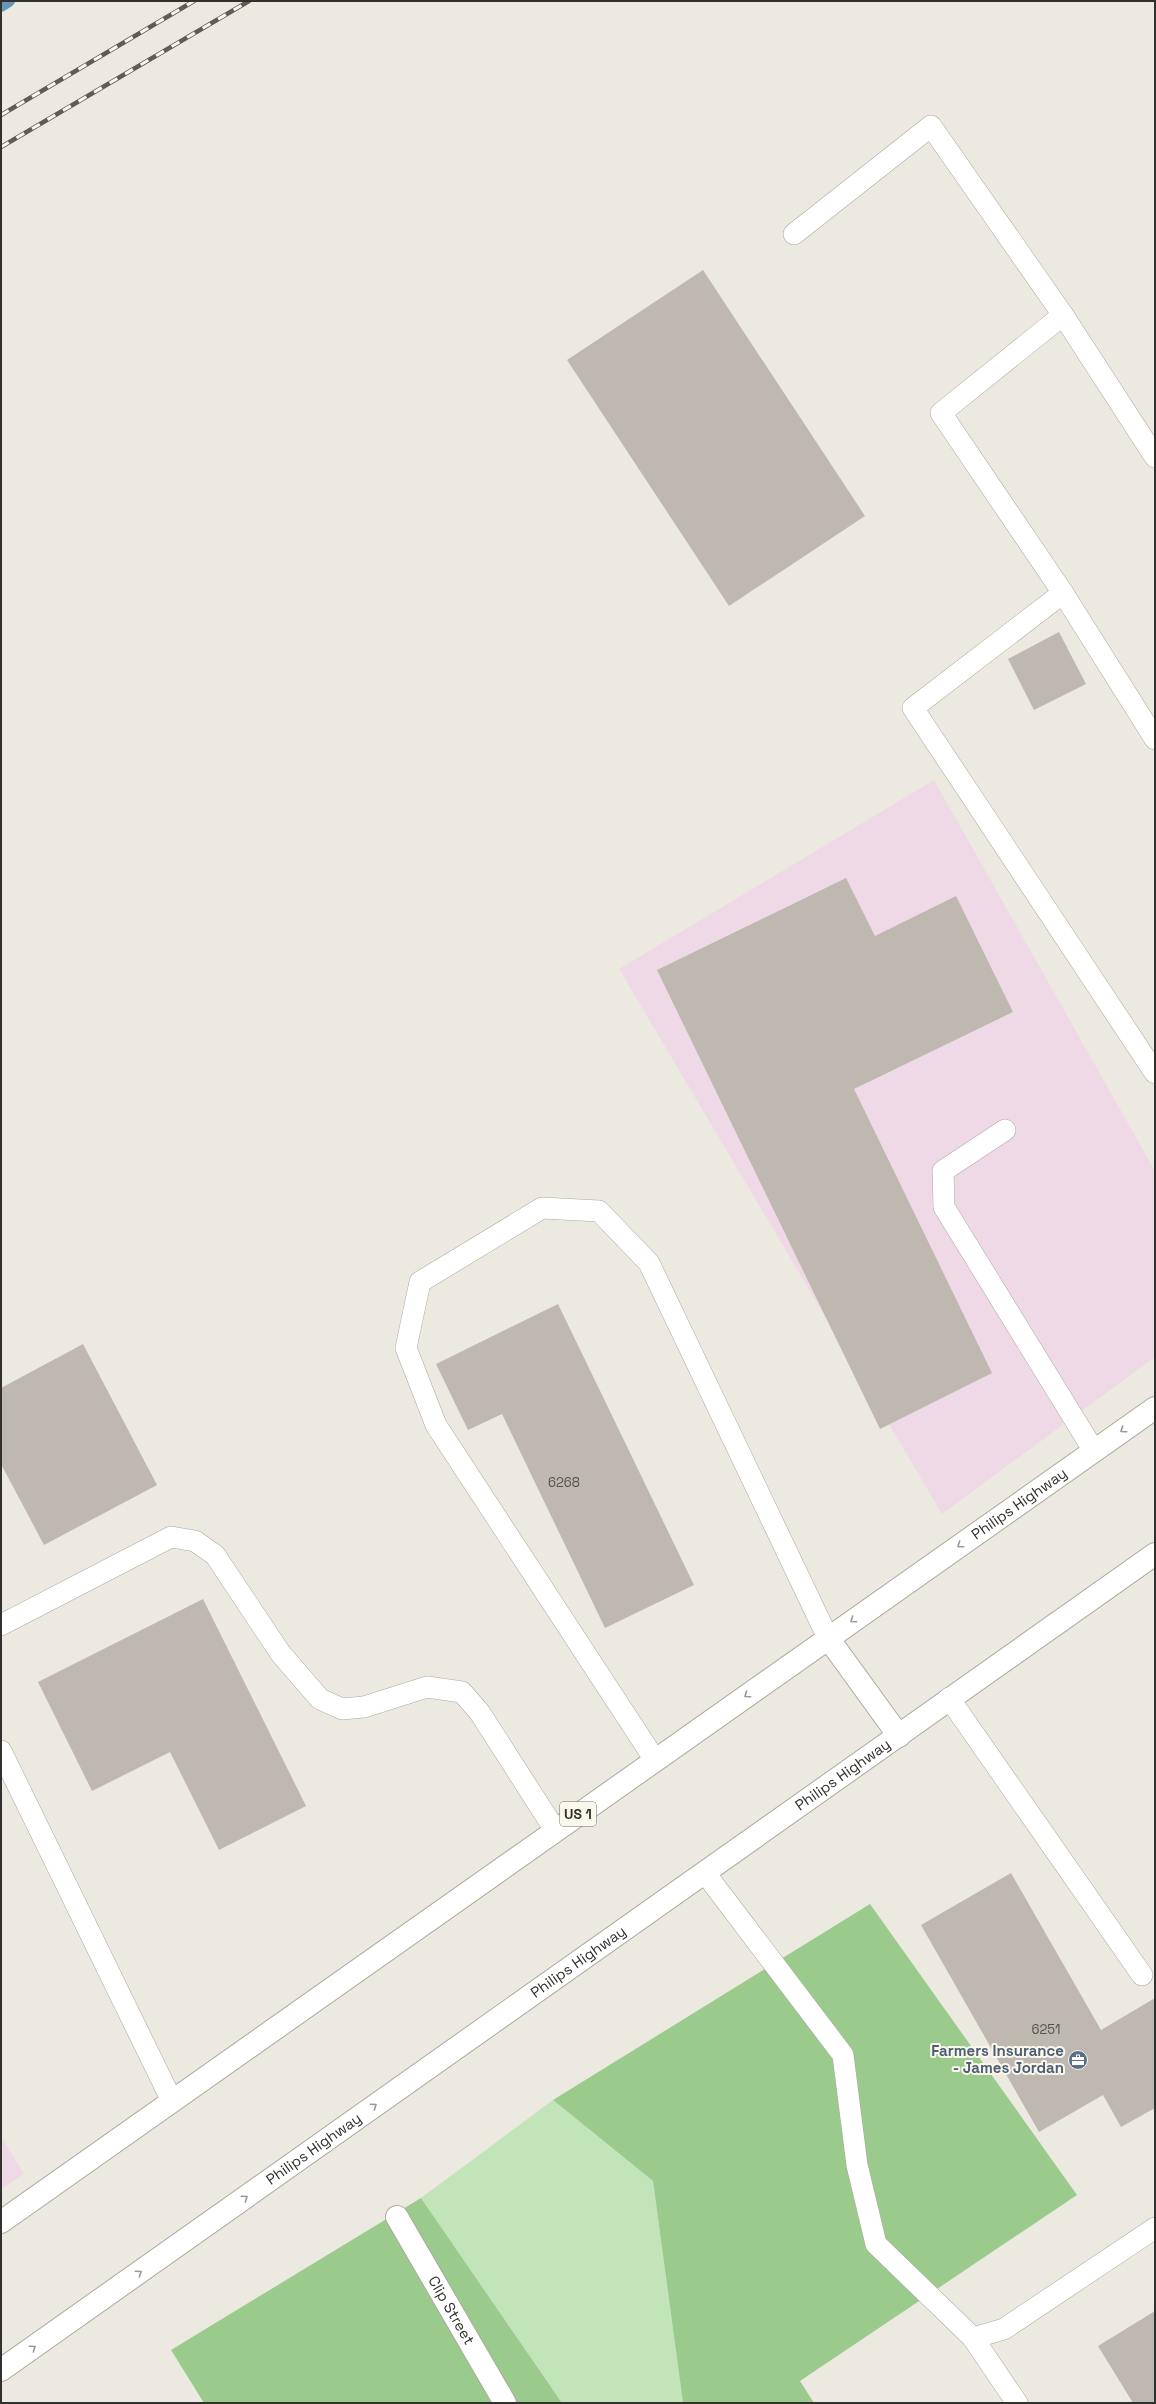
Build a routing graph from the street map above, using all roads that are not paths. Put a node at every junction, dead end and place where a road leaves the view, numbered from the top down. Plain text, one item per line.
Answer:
1 (794, 234) dead end
2 (1063, 315) junction
3 (1155, 456) edge
4 (1064, 593) junction
5 (1155, 739) edge
6 (1155, 1073) edge
7 (1005, 1130) dead end
8 (1155, 1408) edge
9 (1094, 1451) junction
10 (1153, 1559) edge
11 (1, 1625) edge
12 (828, 1638) junction
13 (949, 1698) junction
14 (899, 1736) junction
15 (1, 1752) edge
16 (655, 1760) junction
17 (555, 1830) junction
18 (705, 1873) junction
19 (1142, 1975) dead end
20 (172, 2101) junction
21 (397, 2217) dead end
22 (1, 2222) edge
23 (1155, 2228) edge
24 (972, 2338) junction
25 (1, 2370) edge
26 (505, 2403) edge
27 (1017, 2403) edge

1 - 2 lane
2 - 3 lane
2 - 4 lane
4 - 5 lane
4 - 6 lane
7 - 9 lane
8 -> 9 main road, Philips Highway / US 1
9 -> 12 main road, Philips Highway / US 1
10 - 13 main road, Philips Highway
11 - 17 lane
12 - 14 main road
12 -> 16 main road, Philips Highway / US 1
12 - 16 lane
13 - 14 main road, Philips Highway
13 - 19 lane
14 - 18 main road, Philips Highway
15 - 20 lane
16 - 17 main road, Philips Highway / US 1
17 - 20 main road, Philips Highway / US 1
18 - 24 lane
25 -> 18 main road, Philips Highway
20 - 22 main road, Philips Highway / US 1
21 - 26 main road, Clip Street
23 - 24 lane
24 - 27 lane

